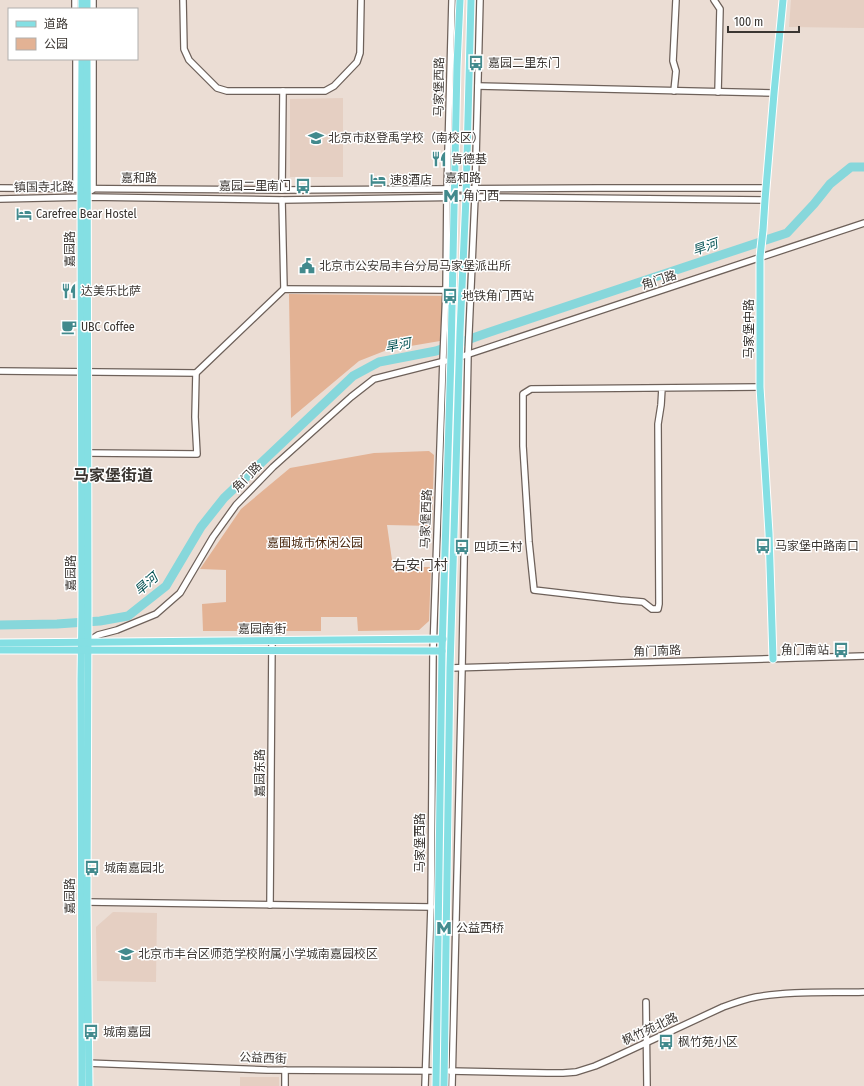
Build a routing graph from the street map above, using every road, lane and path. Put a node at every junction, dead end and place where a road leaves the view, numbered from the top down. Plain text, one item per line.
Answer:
1 (183, 0) edge
2 (361, 0) edge
3 (452, 0) edge
4 (460, 0) edge
5 (471, 0) edge
6 (480, 0) edge
7 (676, 0) edge
8 (714, 0) edge
9 (783, 0) edge
10 (76, 60) edge
11 (82, 60) edge
12 (87, 60) edge
13 (93, 60) edge
14 (478, 86) junction
15 (282, 91) junction
16 (674, 91) junction
17 (718, 92) junction
18 (774, 93) junction
19 (0, 188) edge
20 (466, 188) junction
21 (475, 188) junction
22 (766, 188) junction
23 (84, 189) junction
24 (451, 189) junction
25 (282, 190) junction
26 (84, 197) junction
27 (466, 197) junction
28 (475, 197) junction
29 (451, 198) junction
30 (0, 199) edge
31 (282, 200) junction
32 (765, 200) junction
33 (864, 223) edge
34 (760, 255) junction
35 (284, 289) junction
36 (446, 290) junction
37 (464, 353) junction
38 (451, 357) junction
39 (443, 360) junction
40 (0, 371) edge
41 (84, 371) junction
42 (196, 373) junction
43 (760, 387) junction
44 (662, 388) junction
45 (88, 453) junction
46 (85, 608) junction
47 (84, 638) junction
48 (443, 639) junction
49 (272, 640) junction
50 (433, 640) junction
51 (0, 643) edge
52 (0, 650) edge
53 (84, 650) junction
54 (271, 651) junction
55 (433, 652) junction
56 (442, 652) junction
57 (864, 656) edge
58 (773, 659) junction
59 (450, 668) junction
60 (462, 668) junction
61 (87, 902) junction
62 (270, 905) junction
63 (431, 907) junction
64 (864, 992) edge
65 (646, 1002) dead end
66 (646, 1043) junction
67 (85, 1063) junction
68 (285, 1070) junction
69 (426, 1071) junction
70 (441, 1071) junction
71 (453, 1071) junction
72 (82, 1086) edge
73 (88, 1086) edge
74 (285, 1086) edge
75 (425, 1086) edge
76 (436, 1086) edge
77 (444, 1086) edge
78 (452, 1086) edge
79 (647, 1086) edge

1 - 15 street
2 - 15 street
3 - 24 street, 马家堡西路
4 - 24 main road, 马家堡西路
5 - 20 main road, 马家堡西路
6 - 14 street, 马家堡西路
7 - 16 street
8 - 17 street
9 - 18 main road, 马家堡中路
10 - 23 street
11 - 23 main road
12 - 23 main road
13 - 23 street
14 - 16 street
14 - 21 street, 马家堡西路
15 - 25 street
16 - 17 street
17 - 18 street
18 - 22 main road, 马家堡中路
19 - 23 street, 镇国寺北路
20 - 21 street, 嘉和路
20 - 24 street, 嘉和路
20 - 27 main road, 马家堡西路
21 - 22 street, 嘉和路
21 - 28 street, 马家堡西路
22 - 32 main road, 马家堡中路
23 - 25 street, 嘉和路
23 - 26 main road, 嘉园路
24 - 25 street, 嘉和路
24 - 29 main road, 马家堡西路
26 - 30 street, 镇国寺北路
26 - 31 street, 嘉和路
26 - 41 main road, 嘉园路
27 - 28 street, 嘉和路
27 - 29 street, 嘉和路
27 - 37 main road, 马家堡西路
28 - 32 street, 嘉和路
28 - 37 street, 马家堡西路
29 - 31 street, 嘉和路
29 - 36 street, 马家堡西路
29 - 38 main road, 马家堡西路
31 - 35 street
32 - 34 main road, 马家堡中路
33 - 34 street, 角门路
34 - 37 street, 角门路
34 - 43 main road, 马家堡中路
35 - 36 street
35 - 42 street
36 - 39 street, 马家堡西路
37 - 59 main road, 马家堡西路
37 - 60 street, 马家堡西路
38 - 39 street, 角门路
38 - 48 main road, 马家堡西路
39 - 47 street, 角门路
39 - 50 street, 马家堡西路
40 - 41 street
41 - 42 street
41 - 45 main road, 嘉园路
41 - 46 main road, 嘉园路
42 - 45 street
43 - 44 street
43 - 58 main road, 马家堡中路
44 - 44 street
45 - 46 main road, 嘉园路
46 - 47 main road, 嘉园路
47 - 49 main road, 嘉园南街
47 - 51 main road, 角门路
47 - 53 main road, 嘉园路
48 - 50 main road, 嘉园南街
48 - 56 main road, 马家堡西路
49 - 50 main road, 嘉园南街
49 - 54 street, 嘉园东路
50 - 55 street, 马家堡西路
52 - 53 main road
53 - 54 main road, 嘉园南街
53 - 61 main road, 嘉园路
53 - 67 main road, 嘉园路
54 - 55 main road, 嘉园南街
54 - 62 street, 嘉园东路
55 - 56 main road, 嘉园南街
55 - 63 street, 马家堡西路
56 - 70 main road, 马家堡西路
57 - 58 street, 角门南路
58 - 60 street, 角门南路
59 - 60 street, 角门南路
59 - 70 main road, 马家堡西路
60 - 71 street, 马家堡西路
61 - 62 street
61 - 67 main road, 嘉园路
62 - 63 street
63 - 69 street, 马家堡西路
64 - 66 street, 枫竹苑北路
65 - 66 street
66 - 71 street, 枫竹苑北路
66 - 79 street
67 - 68 street, 公益西街
67 - 72 main road, 嘉园路
67 - 73 main road, 嘉园路
68 - 69 street, 公益西街
68 - 74 street
69 - 70 street, 公益西街
69 - 75 street, 马家堡西路
70 - 71 street, 枫竹苑北路
70 - 76 main road, 马家堡西路
70 - 77 main road, 马家堡西路
71 - 78 street, 马家堡西路

